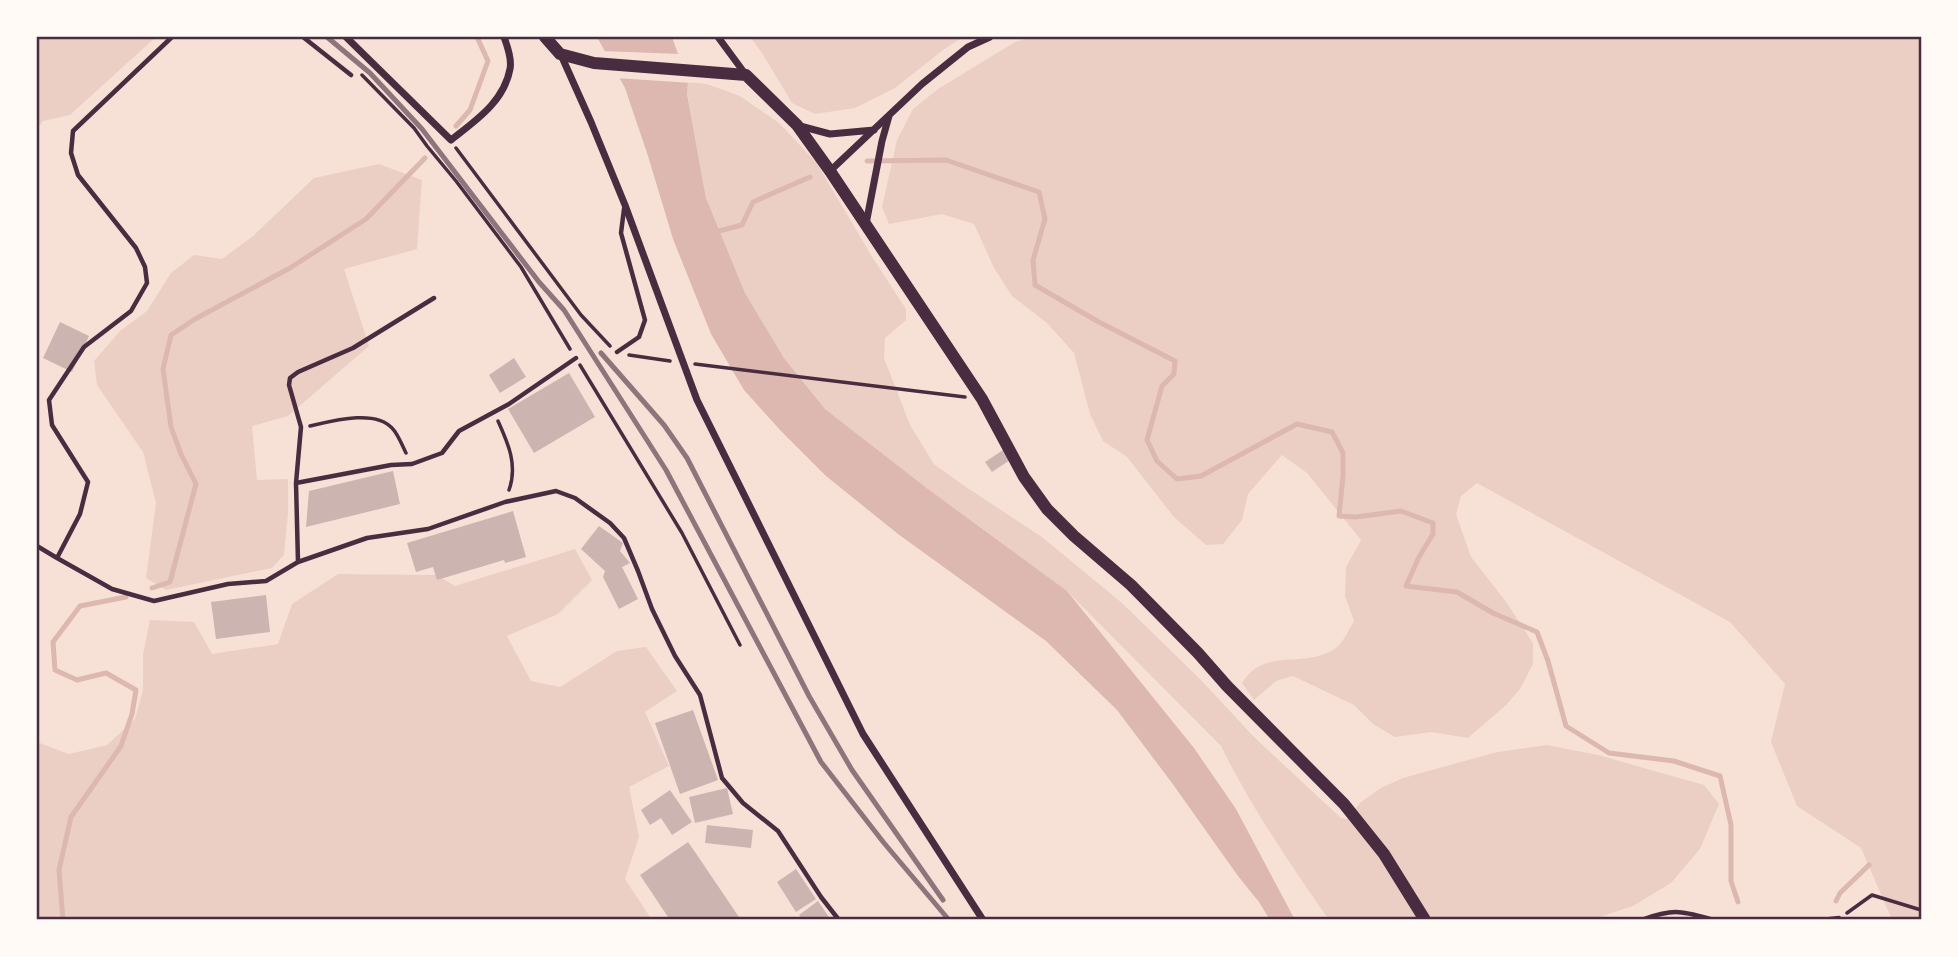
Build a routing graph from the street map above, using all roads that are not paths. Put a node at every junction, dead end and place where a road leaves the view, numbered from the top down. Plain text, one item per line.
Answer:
1 (172, 37) edge
2 (303, 37) edge
3 (346, 37) edge
4 (504, 37) edge
5 (545, 37) edge
6 (719, 37) edge
7 (990, 37) edge
8 (560, 54) junction
9 (351, 75) dead end
10 (746, 75) junction
11 (890, 116) junction
12 (797, 125) junction
13 (875, 130) junction
14 (830, 170) junction
15 (625, 205) junction
16 (866, 225) junction
17 (434, 298) dead end
18 (617, 352) road end
19 (576, 358) road end
20 (296, 483) junction
21 (37, 546) edge
22 (57, 558) junction
23 (298, 562) junction
24 (1840, 919) edge
25 (839, 920) edge
26 (983, 920) edge
27 (1425, 920) edge
28 (1641, 920) edge
29 (1714, 920) edge
30 (1822, 920) edge

1 - 22 lane
2 - 9 lane
3 - 4 street
5 - 8 main road
6 - 10 street
7 - 11 street
8 - 10 main road
8 - 15 street
10 - 12 main road
11 - 13 street
11 - 16 street
12 - 13 street
12 - 14 main road
13 - 14 street
14 - 16 main road
15 - 18 lane
15 - 26 street
16 - 27 main road
17 - 20 lane
19 - 20 lane
20 - 23 lane
21 - 22 lane
22 - 23 lane
23 - 25 lane
24 - 30 lane
28 - 29 lane

